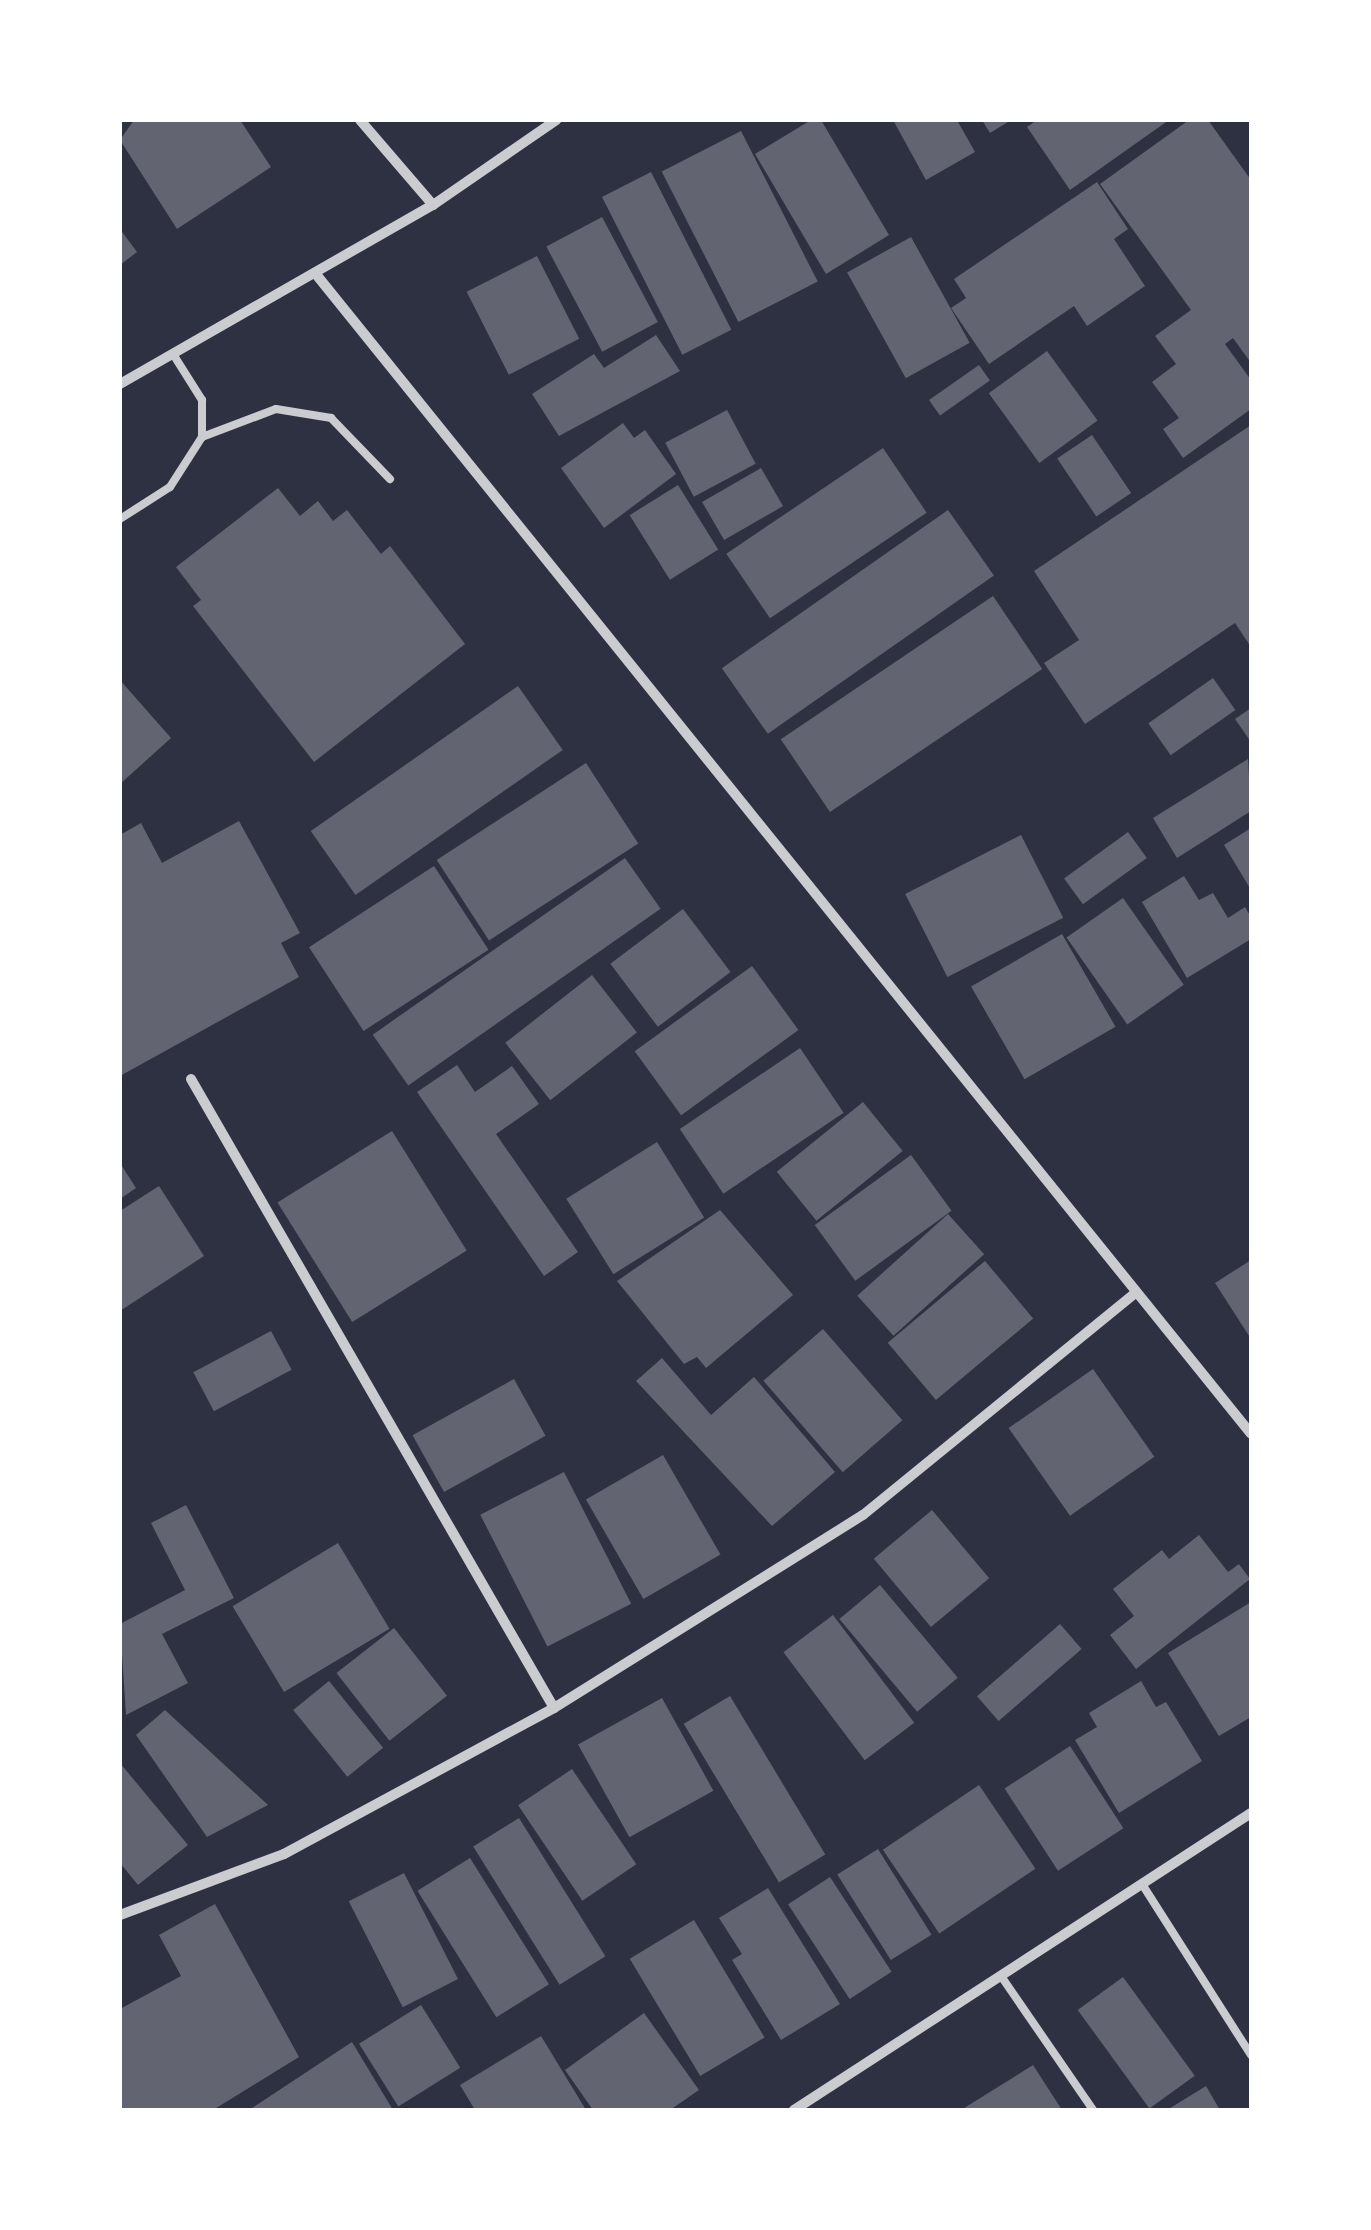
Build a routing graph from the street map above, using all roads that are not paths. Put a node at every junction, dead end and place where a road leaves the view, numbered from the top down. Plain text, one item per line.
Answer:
1 (360, 120) edge
2 (556, 120) edge
3 (433, 205) junction
4 (315, 273) junction
5 (173, 354) junction
6 (120, 384) edge
7 (202, 437) junction
8 (390, 479) dead end
9 (120, 519) edge
10 (190, 1079) dead end
11 (1134, 1294) junction
12 (1251, 1434) edge
13 (554, 1708) junction
14 (1251, 1813) edge
15 (1142, 1884) junction
16 (120, 1915) edge
17 (1001, 1976) junction
18 (1251, 2055) edge
19 (798, 2109) edge
20 (1093, 2110) edge

1 - 3 street
2 - 3 street
3 - 4 street
4 - 5 street
4 - 11 street
5 - 6 street
5 - 7 lane
7 - 8 lane
7 - 9 lane
10 - 13 street
11 - 12 street
11 - 13 street
13 - 16 street
14 - 15 street
15 - 17 street
15 - 18 lane
17 - 19 street
17 - 20 lane

